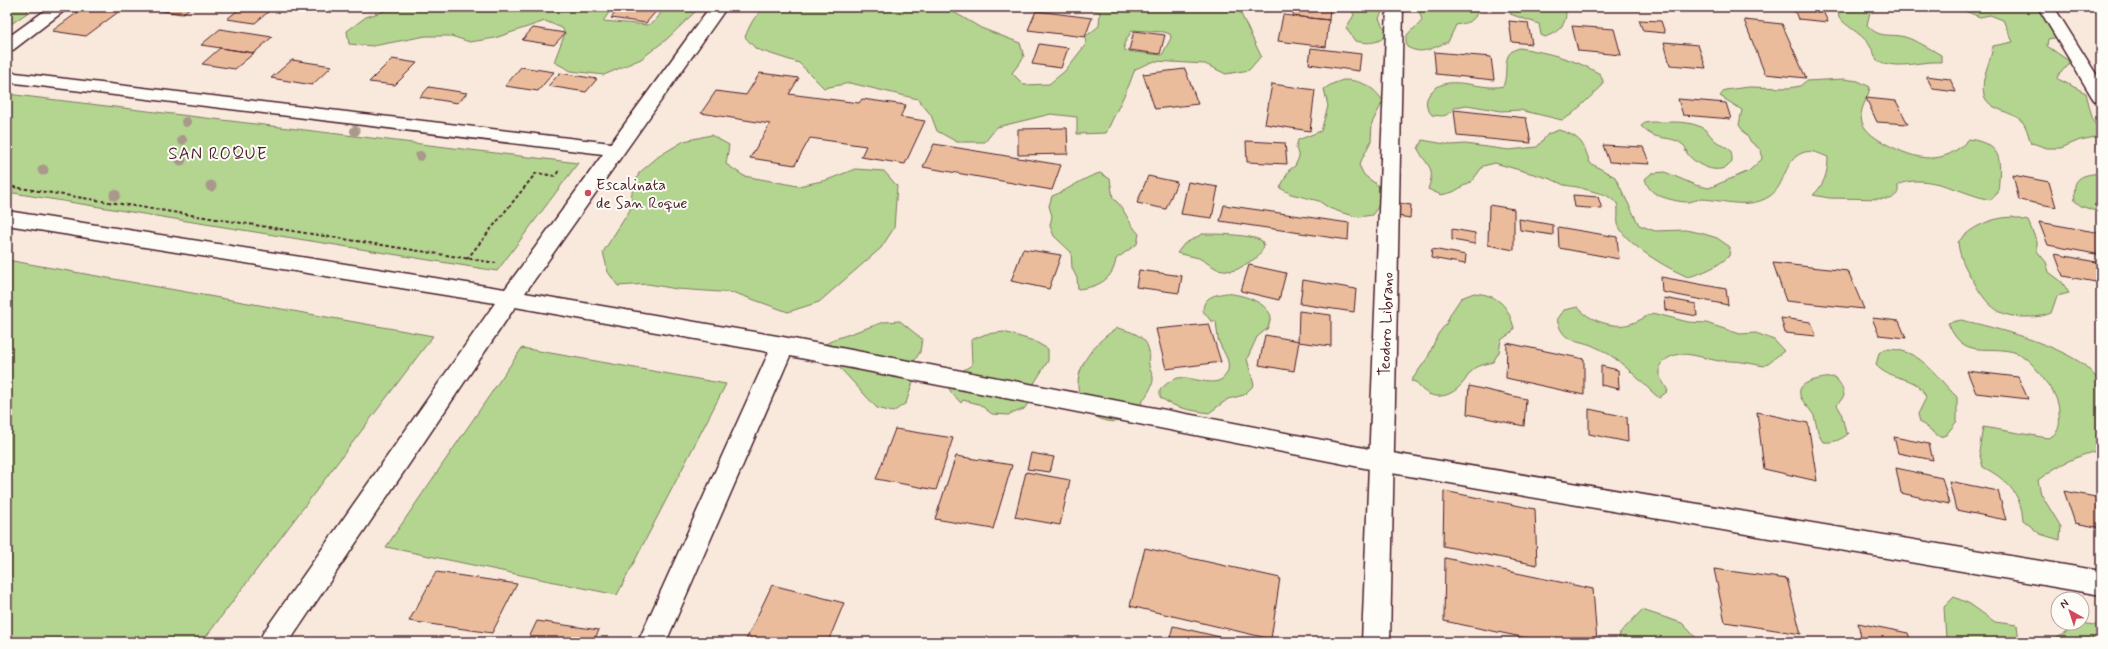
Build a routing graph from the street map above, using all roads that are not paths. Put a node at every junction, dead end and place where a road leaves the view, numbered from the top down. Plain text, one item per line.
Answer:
1 (61, 7) edge
2 (719, 7) edge
3 (1395, 7) edge
4 (2046, 7) edge
5 (7, 46) edge
6 (7, 77) edge
7 (2101, 97) edge
8 (618, 150) junction
9 (7, 218) edge
10 (510, 298) junction
11 (783, 346) junction
12 (1380, 461) junction
13 (2101, 583) edge
14 (272, 642) edge
15 (652, 642) edge
16 (1376, 642) edge

1 - 5 street
2 - 8 street
3 - 12 street, Teodoro Librano
4 - 7 street
6 - 8 street
8 - 10 street
9 - 10 street
10 - 11 street
10 - 14 street
11 - 12 street
11 - 15 street
12 - 13 street
12 - 16 street, Teodoro Librano

